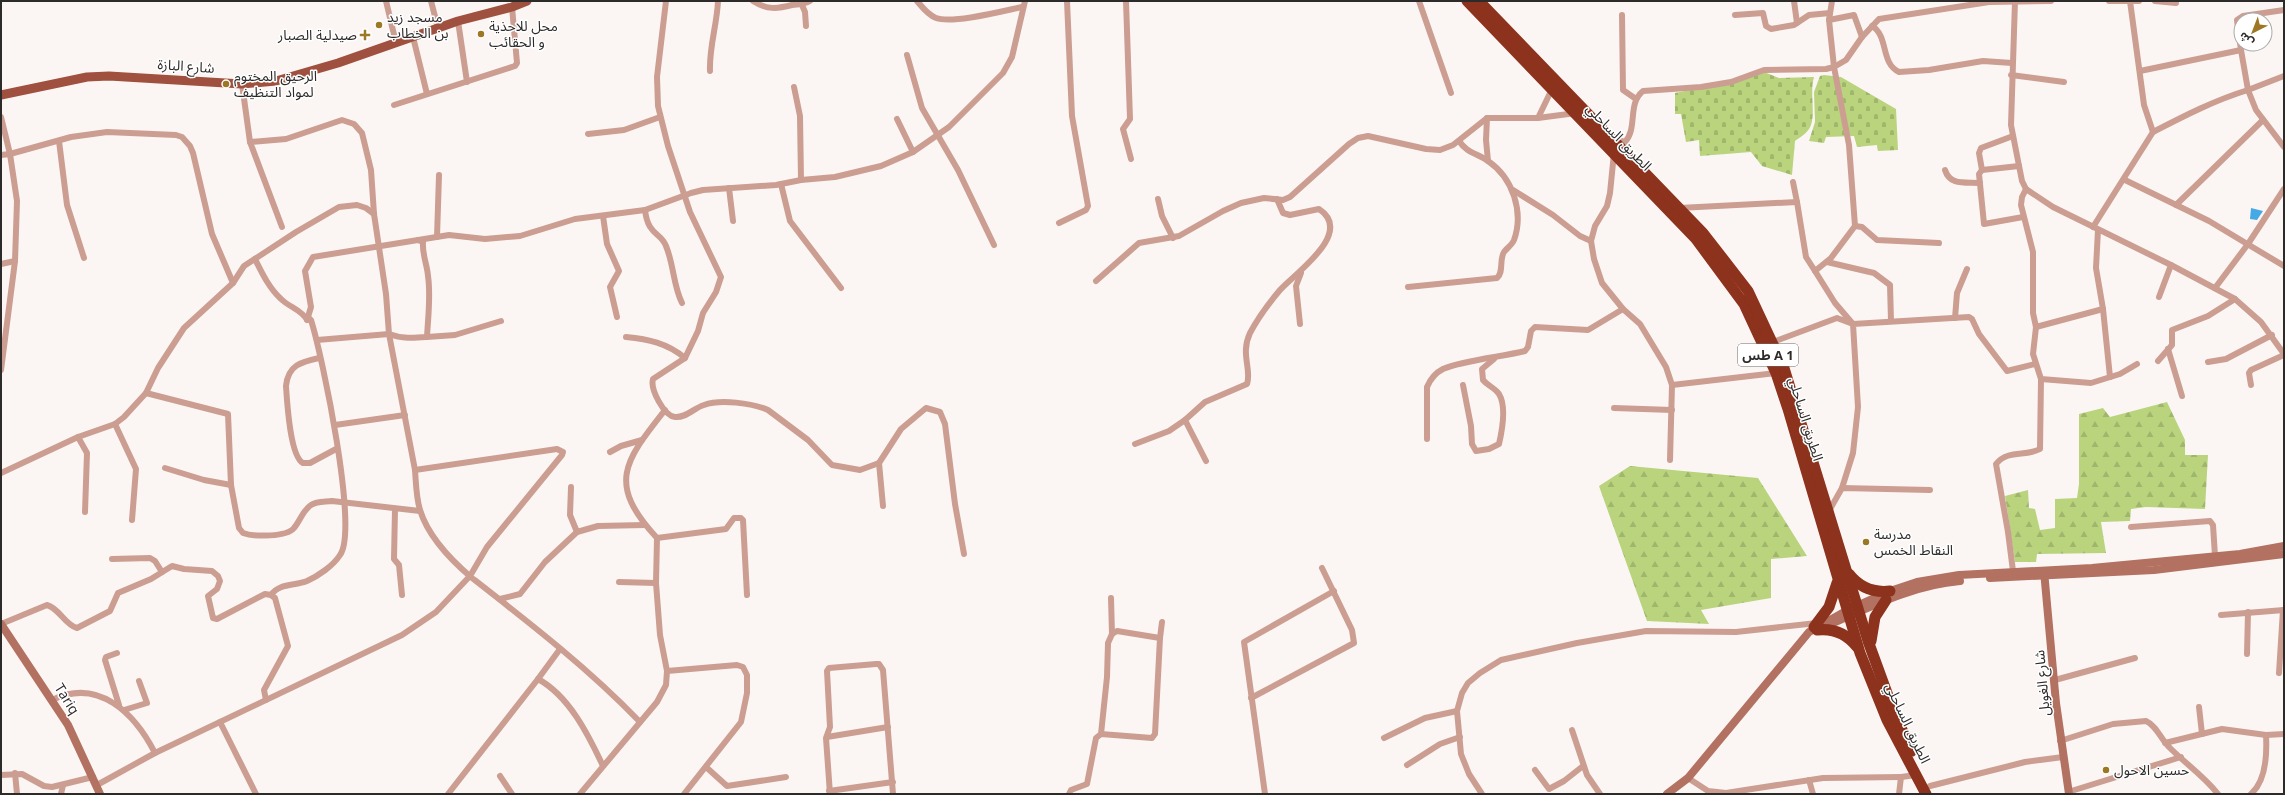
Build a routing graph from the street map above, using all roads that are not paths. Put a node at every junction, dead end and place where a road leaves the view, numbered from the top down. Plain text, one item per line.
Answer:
1 (386, 1) edge
2 (431, 1) edge
3 (527, 1) edge
4 (666, 1) edge
5 (718, 1) edge
6 (753, 1) edge
7 (810, 1) edge
8 (917, 1) edge
9 (1067, 1) edge
10 (1126, 1) edge
11 (1419, 1) edge
12 (1466, 1) edge
13 (1479, 1) edge
14 (1794, 1) edge
15 (1832, 1) edge
16 (2015, 1) edge
17 (2051, 1) edge
18 (2109, 1) edge
19 (2130, 1) edge
20 (2139, 1) edge
21 (2155, 1) edge
22 (2176, 3) dead end
23 (1024, 4) edge
24 (802, 5) junction
25 (512, 7) junction
26 (2284, 10) edge
27 (2270, 12) edge
28 (1830, 13) junction
29 (1622, 14) dead end
30 (1735, 15) dead end
31 (1829, 20) junction
32 (458, 22) junction
33 (1796, 23) junction
34 (806, 26) dead end
35 (1872, 26) junction
36 (438, 28) junction
37 (413, 37) junction
38 (1862, 37) junction
39 (396, 43) junction
40 (2233, 52) edge
41 (2241, 52) edge
42 (907, 55) dead end
43 (2012, 63) junction
44 (1834, 67) junction
45 (2140, 70) junction
46 (710, 71) dead end
47 (2012, 75) junction
48 (2284, 76) edge
49 (467, 82) junction
50 (2064, 82) dead end
51 (242, 84) junction
52 (794, 87) dead end
53 (1552, 89) junction
54 (2248, 90) junction
55 (1451, 93) dead end
56 (428, 94) junction
57 (1, 95) edge
58 (1636, 99) junction
59 (394, 105) dead end
60 (1576, 113) junction
61 (1, 117) edge
62 (660, 117) junction
63 (1487, 118) junction
64 (1538, 118) junction
65 (897, 119) dead end
66 (2263, 120) junction
67 (2153, 132) junction
68 (588, 134) dead end
69 (937, 136) junction
70 (2013, 136) junction
71 (1614, 138) junction
72 (59, 141) junction
73 (1459, 141) junction
74 (250, 142) junction
75 (2284, 147) edge
76 (913, 152) junction
77 (1614, 153) junction
78 (10, 154) junction
79 (1, 155) edge
80 (1131, 159) dead end
81 (1488, 161) junction
82 (2019, 166) junction
83 (1945, 170) dead end
84 (1982, 170) junction
85 (440, 175) dead end
86 (800, 180) junction
87 (2125, 180) junction
88 (1793, 182) dead end
89 (1980, 183) junction
90 (781, 184) junction
91 (729, 188) junction
92 (1512, 189) junction
93 (2026, 189) junction
94 (2284, 190) edge
95 (685, 195) junction
96 (1158, 199) dead end
97 (1277, 199) junction
98 (2277, 201) junction
99 (1797, 202) junction
100 (2284, 204) edge
101 (2176, 205) junction
102 (1679, 208) junction
103 (645, 210) junction
104 (374, 214) junction
105 (603, 216) junction
106 (2023, 217) junction
107 (733, 220) dead end
108 (1059, 223) dead end
109 (1855, 226) junction
110 (282, 227) dead end
111 (2095, 229) junction
112 (437, 237) junction
113 (1173, 238) junction
114 (418, 240) junction
115 (1591, 241) junction
116 (1939, 243) dead end
117 (2248, 244) junction
118 (994, 245) dead end
119 (379, 247) junction
120 (84, 258) dead end
121 (255, 259) junction
122 (15, 261) junction
123 (1827, 262) junction
124 (1, 264) edge
125 (2171, 265) junction
126 (2284, 266) edge
127 (1302, 269) junction
128 (1967, 269) dead end
129 (1815, 271) junction
130 (1096, 281) dead end
131 (233, 283) junction
132 (1408, 287) dead end
133 (841, 288) dead end
134 (2215, 288) junction
135 (2159, 297) dead end
136 (2235, 299) junction
137 (682, 303) dead end
138 (1623, 309) junction
139 (2103, 309) junction
140 (617, 318) dead end
141 (1955, 318) junction
142 (307, 320) junction
143 (501, 321) dead end
144 (1891, 322) junction
145 (1300, 324) dead end
146 (1853, 324) junction
147 (2036, 328) junction
148 (389, 334) junction
149 (2272, 335) junction
150 (427, 337) junction
151 (626, 337) dead end
152 (317, 340) junction
153 (1773, 342) junction
154 (2168, 349) junction
155 (2284, 355) edge
156 (1497, 357) junction
157 (320, 358) junction
158 (685, 358) junction
159 (2158, 361) dead end
160 (2208, 362) dead end
161 (2035, 364) junction
162 (2138, 364) dead end
163 (1, 370) edge
164 (1776, 373) junction
165 (2110, 377) junction
166 (2041, 378) junction
167 (1463, 384) dead end
168 (1672, 385) junction
169 (2251, 385) dead end
170 (146, 393) junction
171 (2182, 396) dead end
172 (1614, 408) dead end
173 (665, 410) junction
174 (1672, 410) junction
175 (405, 415) junction
176 (1185, 420) junction
177 (115, 424) junction
178 (334, 425) junction
179 (78, 437) junction
180 (1427, 439) dead end
181 (642, 440) junction
182 (1135, 444) dead end
183 (336, 449) junction
184 (610, 452) dead end
185 (1670, 460) dead end
186 (1206, 461) dead end
187 (879, 463) junction
188 (165, 468) dead end
189 (415, 470) junction
190 (1, 473) edge
191 (231, 485) junction
192 (571, 487) dead end
193 (1842, 488) junction
194 (1930, 490) dead end
195 (346, 503) junction
196 (883, 506) dead end
197 (395, 509) junction
198 (420, 511) junction
199 (1829, 511) junction
200 (85, 512) dead end
201 (132, 520) dead end
202 (645, 525) junction
203 (2131, 526) dead end
204 (577, 532) junction
205 (657, 538) junction
206 (2284, 546) edge
207 (964, 554) dead end
208 (2284, 554) edge
209 (2215, 556) junction
210 (112, 559) dead end
211 (1322, 568) dead end
212 (1846, 568) junction
213 (2013, 571) junction
214 (162, 572) junction
215 (2044, 573) junction
216 (470, 576) junction
217 (2034, 576) junction
218 (2059, 576) junction
219 (1838, 580) junction
220 (619, 582) dead end
221 (656, 583) junction
222 (2046, 588) junction
223 (1334, 591) junction
224 (271, 594) junction
225 (402, 595) dead end
226 (747, 595) dead end
227 (1888, 596) junction
228 (1110, 598) dead end
229 (500, 599) junction
230 (1858, 609) junction
231 (2284, 610) edge
232 (2248, 612) junction
233 (1847, 614) junction
234 (2221, 615) dead end
235 (1162, 622) dead end
236 (1, 624) edge
237 (1817, 627) junction
238 (1112, 634) junction
239 (1160, 638) junction
240 (560, 649) junction
241 (1872, 652) junction
242 (117, 653) dead end
243 (1860, 653) junction
244 (2247, 654) dead end
245 (2135, 658) dead end
246 (667, 671) junction
247 (2279, 674) dead end
248 (538, 678) junction
249 (2055, 680) junction
250 (139, 681) dead end
251 (1251, 698) junction
252 (52, 700) junction
253 (266, 700) junction
254 (121, 707) junction
255 (2199, 707) dead end
256 (1457, 711) junction
257 (220, 722) junction
258 (640, 722) junction
259 (888, 727) junction
260 (1572, 730) dead end
261 (1101, 734) junction
262 (2202, 734) junction
263 (2284, 734) edge
264 (2266, 735) junction
265 (827, 737) junction
266 (1460, 737) junction
267 (1384, 738) dead end
268 (2060, 741) junction
269 (2165, 743) junction
270 (155, 753) junction
271 (2063, 757) junction
272 (2181, 757) junction
273 (1407, 764) dead end
274 (603, 766) junction
275 (1583, 766) junction
276 (706, 767) junction
277 (1535, 770) dead end
278 (15, 773) junction
279 (1, 775) edge
280 (1916, 775) junction
281 (500, 776) dead end
282 (93, 777) junction
283 (786, 777) dead end
284 (1901, 777) junction
285 (1688, 778) junction
286 (1810, 780) junction
287 (893, 782) junction
288 (63, 785) junction
289 (97, 785) junction
290 (1930, 791) edge
291 (1708, 792) edge
292 (830, 793) edge
293 (2068, 793) edge
294 (17, 794) edge
295 (61, 794) edge
296 (100, 794) edge
297 (256, 794) edge
298 (448, 794) edge
299 (512, 794) edge
300 (581, 794) edge
301 (684, 794) edge
302 (893, 794) edge
303 (1069, 794) edge
304 (1265, 794) edge
305 (1482, 794) edge
306 (1600, 794) edge
307 (1667, 794) edge
308 (1813, 794) edge
309 (1899, 794) edge
310 (2218, 794) edge
311 (2251, 794) edge

1 - 39 street
2 - 36 street
3 - 25 main road, شارع البازة
4 - 62 street
5 - 46 street
6 - 24 street
7 - 24 street
8 - 23 street
9 - 108 street
10 - 80 street
11 - 55 street
12 - 53 highway, الطريق الساحلي / طس A 1
13 - 71 highway, الطريق الساحلي / طس A 1
14 - 33 street
15 - 28 street
16 - 17 street
16 - 35 street
16 - 43 street
18 - 19 street
19 - 20 street
19 - 45 street
21 - 22 street
23 - 69 street
24 - 34 street
25 - 32 main road, شارع البازة
25 - 49 street
26 - 27 street
28 - 31 street
28 - 33 street
29 - 58 street
30 - 33 street
31 - 38 street
31 - 44 street
32 - 36 main road, شارع البازة
32 - 49 street
35 - 38 street
35 - 43 street
36 - 37 main road, شارع البازة
37 - 39 main road, شارع البازة
37 - 56 street
38 - 44 street
39 - 51 main road, شارع البازة
40 - 45 street
41 - 54 street
42 - 69 street
43 - 47 street
44 - 58 street
44 - 109 street
45 - 67 street
47 - 50 street
47 - 70 street
48 - 54 street
49 - 56 street
51 - 57 main road, شارع البازة
51 - 74 street
52 - 86 street
53 - 60 highway, الطريق الساحلي / طس A 1
53 - 64 street
54 - 66 street
54 - 67 street
56 - 59 street
58 - 71 street
60 - 64 street
60 - 77 highway, الطريق الساحلي / طس A 1
61 - 78 street
62 - 68 street
62 - 95 street
63 - 64 street
63 - 73 street
63 - 81 street
65 - 76 street
66 - 75 street
66 - 101 street
67 - 87 street
69 - 76 street
69 - 118 street
70 - 82 street
70 - 84 street
71 - 102 highway, الطريق الساحلي / طس A 1
72 - 78 street
72 - 120 street
72 - 131 street
73 - 81 street
73 - 97 street
74 - 104 street
74 - 110 street
76 - 86 street
77 - 115 street
77 - 164 highway, الطريق الساحلي / طس A 1
78 - 79 street
78 - 122 street
81 - 92 street
82 - 84 street
82 - 93 street
83 - 89 street
84 - 89 street
85 - 112 street
86 - 90 street
87 - 101 street
87 - 111 street
88 - 99 street
89 - 106 street
90 - 91 street
90 - 133 street
91 - 95 street
91 - 107 street
92 - 115 street
92 - 132 street
93 - 106 street
93 - 111 street
94 - 98 street
95 - 103 street
95 - 158 street
96 - 113 street
97 - 113 street
97 - 127 street
98 - 100 street
98 - 117 street
99 - 102 street
99 - 129 street
101 - 117 street
102 - 153 highway, الطريق الساحلي / طس A 1
103 - 105 street
103 - 137 street
104 - 119 street
104 - 121 street
105 - 112 street
105 - 140 street
106 - 147 street
109 - 116 street
109 - 123 street
111 - 125 street
111 - 139 street
112 - 114 street
113 - 130 street
114 - 119 street
114 - 150 street
115 - 138 street
117 - 126 street
117 - 134 street
119 - 142 street
119 - 148 street
121 - 131 street
121 - 142 street
122 - 124 street
122 - 163 street
123 - 129 street
123 - 144 street
125 - 134 street
125 - 135 street
127 - 145 street
127 - 176 street
128 - 141 street
129 - 146 street
131 - 170 street
134 - 136 street
136 - 149 street
136 - 154 street
138 - 156 street
138 - 168 street
139 - 147 street
139 - 165 street
141 - 144 street
141 - 161 street
142 - 152 street
143 - 150 street
144 - 146 street
146 - 153 street
146 - 193 street
147 - 161 street
148 - 150 street
148 - 152 street
148 - 175 street
149 - 155 street
149 - 160 street
151 - 158 street
152 - 157 street
153 - 199 highway, الطريق الساحلي / طس A 1
154 - 159 street
154 - 171 street
155 - 169 street
156 - 167 street
156 - 180 street
157 - 178 street
157 - 183 street
158 - 173 street
161 - 166 street
162 - 165 street
164 - 168 street
164 - 219 highway, الطريق الساحلي / طس A 1
165 - 166 street
166 - 213 street
168 - 174 street
170 - 177 street
170 - 191 street
172 - 174 street
173 - 181 street
173 - 187 street
174 - 185 street
175 - 178 street
175 - 189 street
176 - 182 street
176 - 186 street
177 - 179 street
177 - 201 street
178 - 183 street
179 - 190 street
179 - 200 street
181 - 184 street
181 - 202 street
183 - 195 street
187 - 196 street
187 - 207 street
188 - 191 street
189 - 198 street
189 - 216 street
191 - 195 street
192 - 204 street
193 - 194 street
193 - 199 street
195 - 197 street
195 - 224 street
197 - 198 street
197 - 225 street
198 - 216 street
199 - 212 highway, الطريق الساحلي / طس A 1
202 - 204 street
202 - 205 street
203 - 209 street
204 - 229 street
205 - 221 street
205 - 226 street
206 - 209 street
208 - 218 street
209 - 215 street
210 - 214 street
211 - 223 street
212 - 227 highway
212 - 230 highway, الطريق الساحلي / طس A 1
213 - 215 street
213 - 227 street
214 - 224 street
214 - 236 street
215 - 217 street
215 - 218 street
215 - 222 street, شارع الغويل
216 - 229 street
216 - 253 street
217 - 222 street
217 - 227 street
218 - 222 street
219 - 233 highway, الطريق الساحلي / طس A 1
219 - 237 highway
220 - 221 street
221 - 246 street
222 - 249 street, شارع الغويل
223 - 251 street
223 - 251 street
224 - 253 street
227 - 230 street
227 - 241 highway
228 - 238 street
229 - 240 street
230 - 233 street
230 - 241 highway, الطريق الساحلي / طس A 1
231 - 232 street
231 - 247 street
232 - 234 street
232 - 244 street
233 - 237 street
233 - 243 highway, الطريق الساحلي / طس A 1
235 - 239 street
236 - 252 street, Tariq
237 - 243 highway
237 - 256 street
237 - 285 street
238 - 239 street
238 - 261 street
239 - 261 street
240 - 248 street
240 - 258 street
241 - 290 highway, الطريق الساحلي / طس A 1
242 - 254 street
243 - 280 highway, الطريق الساحلي / طس A 1
245 - 249 street
246 - 258 street
246 - 276 street
248 - 274 street
248 - 298 street
249 - 268 street, شارع الغويل
250 - 254 street
251 - 304 street
252 - 254 street
252 - 282 street, Tariq
253 - 257 street
254 - 270 street
255 - 262 street
256 - 266 street
256 - 267 street
257 - 270 street
257 - 297 street
258 - 274 street
259 - 265 street
259 - 265 street
259 - 287 street
260 - 275 street
261 - 303 street
262 - 264 street
262 - 269 street
263 - 264 street
264 - 311 street
265 - 292 street
266 - 273 street
266 - 305 street
268 - 269 street
268 - 271 street, شارع الغويل
269 - 272 street
270 - 289 street
271 - 290 street
271 - 293 street, شارع الغويل
272 - 293 street
272 - 310 street
274 - 300 street
275 - 277 street
275 - 306 street
276 - 283 street
276 - 301 street
278 - 279 street
278 - 288 street
278 - 294 street
280 - 284 street
280 - 290 highway, الطريق الساحلي / طس A 1
281 - 299 street
282 - 288 street
282 - 289 street, Tariq
284 - 286 street
284 - 309 street
285 - 291 street
285 - 307 street
286 - 291 street
286 - 308 street
287 - 292 street
287 - 302 street
288 - 295 street
289 - 296 street, Tariq

